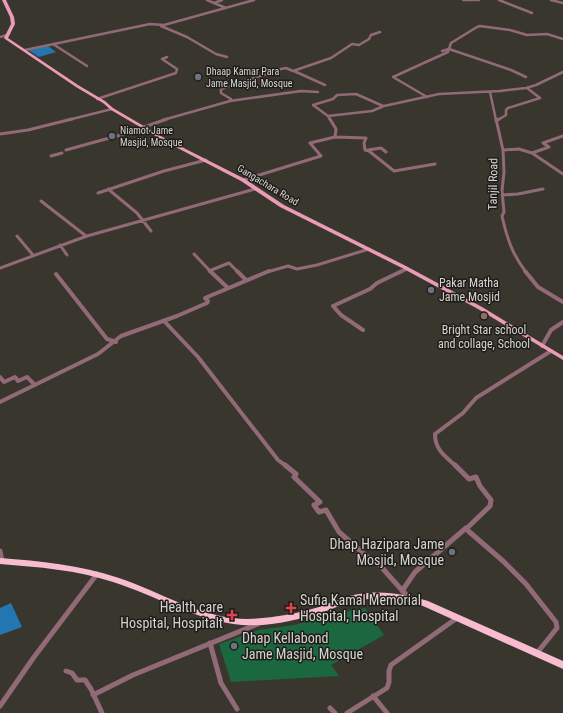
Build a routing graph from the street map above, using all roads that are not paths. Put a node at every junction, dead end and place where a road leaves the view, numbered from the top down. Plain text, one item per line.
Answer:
1 (4, 0) edge
2 (207, 0) edge
3 (222, 0) edge
4 (254, 0) edge
5 (463, 0) edge
6 (479, 0) edge
7 (499, 0) edge
8 (551, 0) edge
9 (214, 3) junction
10 (563, 3) edge
11 (227, 8) junction
12 (532, 13) dead end
13 (159, 25) junction
14 (380, 32) dead end
15 (7, 35) junction
16 (0, 37) edge
17 (563, 39) edge
18 (52, 44) junction
19 (450, 49) junction
20 (25, 50) junction
21 (442, 51) dead end
22 (167, 57) dead end
23 (228, 57) dead end
24 (87, 66) dead end
25 (294, 71) junction
26 (563, 72) edge
27 (526, 77) dead end
28 (325, 85) dead end
29 (527, 88) junction
30 (318, 92) dead end
31 (490, 92) junction
32 (428, 96) junction
33 (97, 99) junction
34 (230, 100) junction
35 (384, 106) junction
36 (112, 108) junction
37 (328, 116) junction
38 (496, 121) junction
39 (145, 127) junction
40 (0, 134) edge
41 (563, 136) edge
42 (335, 137) junction
43 (66, 150) dead end
44 (503, 150) junction
45 (366, 151) junction
46 (386, 152) dead end
47 (62, 153) dead end
48 (532, 153) junction
49 (51, 156) dead end
50 (206, 160) junction
51 (435, 164) dead end
52 (563, 174) edge
53 (243, 180) junction
54 (108, 189) junction
55 (255, 189) junction
56 (543, 189) dead end
57 (98, 193) dead end
58 (502, 195) junction
59 (41, 201) dead end
60 (143, 220) junction
61 (151, 231) dead end
62 (17, 236) dead end
63 (86, 236) junction
64 (60, 245) junction
65 (369, 249) junction
66 (194, 254) dead end
67 (33, 255) junction
68 (67, 255) dead end
69 (0, 268) edge
70 (407, 268) junction
71 (209, 270) junction
72 (56, 274) dead end
73 (246, 280) junction
74 (228, 288) junction
75 (563, 302) edge
76 (164, 321) junction
77 (563, 322) edge
78 (363, 330) dead end
79 (116, 342) junction
80 (542, 346) junction
81 (551, 351) junction
82 (563, 358) edge
83 (0, 377) edge
84 (35, 385) junction
85 (0, 402) edge
86 (466, 528) junction
87 (0, 551) edge
88 (1, 561) edge
89 (97, 574) junction
90 (402, 590) junction
91 (409, 598) junction
92 (457, 618) junction
93 (264, 622) junction
94 (210, 643) junction
95 (537, 653) junction
96 (563, 665) edge
97 (66, 671) dead end
98 (93, 695) junction
99 (373, 696) junction
100 (0, 706) edge
101 (237, 708) dead end
102 (330, 708) dead end
103 (102, 713) edge
104 (335, 713) edge
105 (347, 713) edge
106 (388, 713) edge

1 - 15 main road
2 - 9 street
3 - 9 street
4 - 11 street
5 - 6 street
7 - 12 street
8 - 10 street
9 - 11 street
11 - 13 street
13 - 18 street
13 - 23 street
14 - 25 street
15 - 16 street
15 - 20 main road, Gangachara Road
17 - 19 street
18 - 20 street
18 - 24 street
19 - 21 street
19 - 27 street
19 - 32 street
20 - 33 main road, Gangachara Road
22 - 33 street
25 - 28 street
25 - 34 street
26 - 29 street
29 - 31 street
29 - 38 street
30 - 34 street
31 - 32 street
31 - 38 street, Tanjil Road
32 - 35 street
33 - 36 main road, Gangachara Road
34 - 39 street
35 - 37 street
35 - 37 street
36 - 39 main road, Gangachara Road
36 - 40 street
37 - 42 street
38 - 44 street, Tanjil Road
39 - 43 street
39 - 50 main road, Gangachara Road
41 - 48 street
42 - 45 street
42 - 53 street
44 - 48 street
44 - 58 street, Tanjil Road
45 - 46 street
45 - 51 street
47 - 49 street
48 - 52 street
50 - 53 main road, Gangachara Road
50 - 54 street
53 - 55 main road, Gangachara Road
54 - 57 street
54 - 60 street
55 - 60 street
55 - 65 main road, Gangachara Road
56 - 58 street
58 - 75 street, Tanjil Road
59 - 63 street
60 - 61 street
60 - 63 street
62 - 67 street
63 - 64 street
64 - 67 street
64 - 68 street
65 - 70 main road, Gangachara Road
65 - 73 street
66 - 71 street
67 - 69 street
70 - 78 street
70 - 80 main road, Gangachara Road
71 - 73 street
71 - 74 street
72 - 79 street
73 - 74 street
74 - 76 street
76 - 79 street
76 - 90 street
77 - 80 street
79 - 84 street
80 - 81 main road, Gangachara Road
81 - 82 main road, Gangachara Road
81 - 86 street
83 - 84 street
84 - 85 street
86 - 90 street
86 - 95 street
87 - 88 street
88 - 89 highway
89 - 93 highway
89 - 100 street
90 - 91 street
91 - 92 highway
91 - 93 highway
92 - 95 highway
92 - 99 street
93 - 94 street
94 - 98 street
94 - 101 street
95 - 96 highway
97 - 98 street
98 - 103 street
99 - 105 street
99 - 106 street
102 - 104 street

